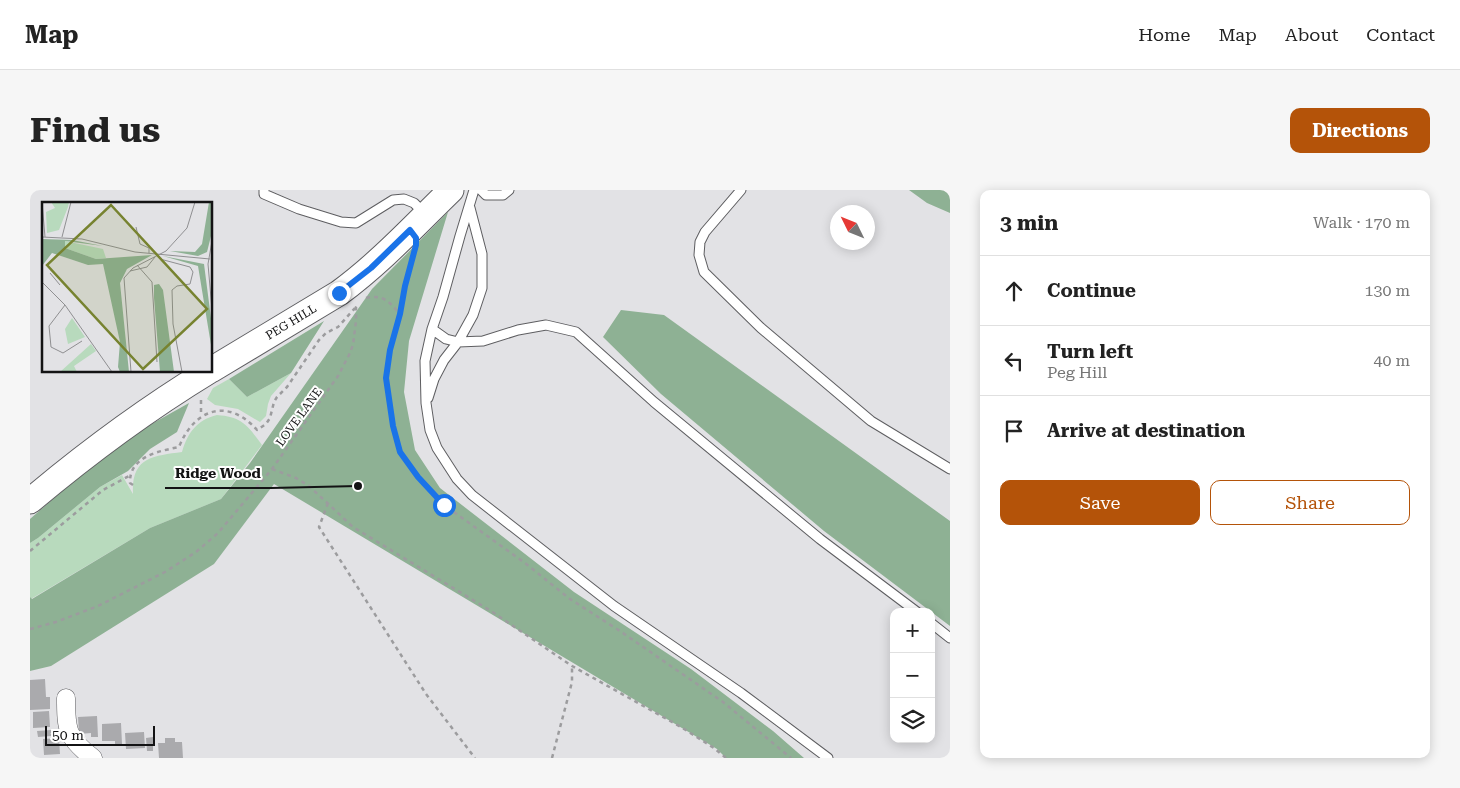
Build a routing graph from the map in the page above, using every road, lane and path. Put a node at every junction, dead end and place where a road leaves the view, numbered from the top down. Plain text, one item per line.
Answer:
1 (264, 190) edge
2 (451, 190) edge
3 (474, 190) edge
4 (481, 190) edge
5 (509, 190) edge
6 (741, 190) edge
7 (470, 208) junction
8 (423, 218) junction
9 (356, 307) junction
10 (400, 314) junction
11 (432, 329) junction
12 (458, 342) junction
13 (212, 370) edge
14 (208, 372) edge
15 (426, 402) junction
16 (252, 424) junction
17 (249, 427) dead end
18 (272, 469) junction
19 (950, 469) edge
20 (129, 476) junction
21 (133, 485) dead end
22 (30, 501) edge
23 (328, 503) junction
24 (30, 551) edge
25 (912, 608) edge
26 (935, 626) edge
27 (30, 629) edge
28 (950, 638) edge
29 (572, 666) junction
30 (66, 698) dead end
31 (93, 758) edge
32 (475, 758) edge
33 (552, 758) edge
34 (726, 758) edge
35 (791, 758) edge
36 (828, 758) edge

1 - 8 lane
2 - 8 main road, PEG HILL
3 - 7 lane
4 - 5 lane
6 - 19 lane
7 - 11 lane
7 - 12 lane
8 - 10 path
8 - 13 main road, PEG HILL
9 - 10 path, LOVE LANE
9 - 16 path
9 - 18 path, LOVE LANE
10 - 35 path
11 - 12 lane
11 - 15 lane
12 - 15 lane
12 - 25 lane
14 - 22 main road, PEG HILL
15 - 36 lane
16 - 17 path
16 - 20 path
18 - 23 path
18 - 27 path, LOVE LANE
20 - 21 path
20 - 24 path
23 - 29 path
23 - 32 path
26 - 28 lane
29 - 33 path
29 - 34 path
30 - 31 street

